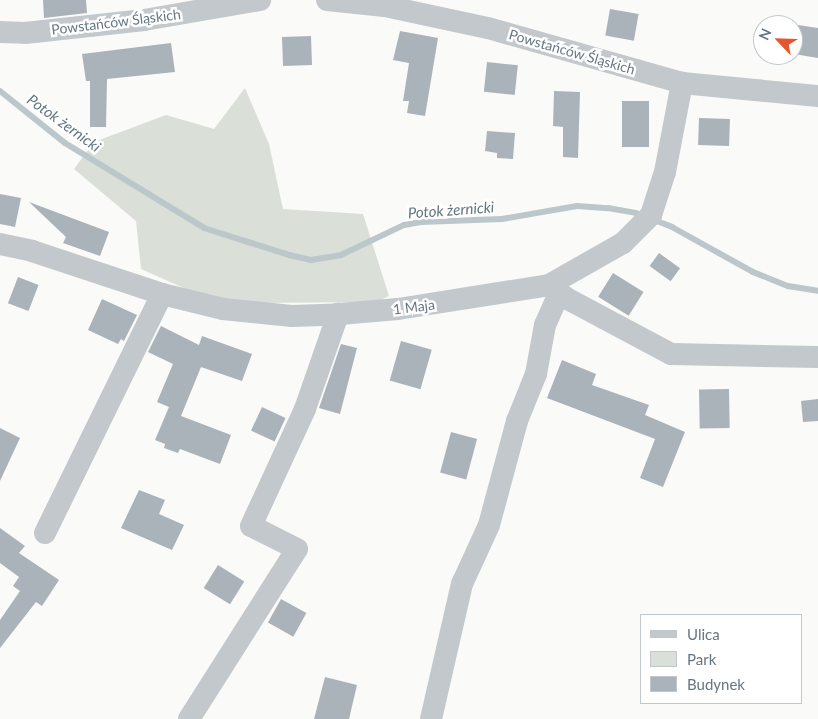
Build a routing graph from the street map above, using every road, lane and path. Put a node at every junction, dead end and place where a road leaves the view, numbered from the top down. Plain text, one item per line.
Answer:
1 (260, 0) edge
2 (327, 0) edge
3 (210, 4) edge
4 (0, 32) edge
5 (682, 83) junction
6 (818, 96) edge
7 (0, 244) edge
8 (554, 289) junction
9 (162, 294) junction
10 (338, 314) junction
11 (818, 357) edge
12 (45, 533) dead end
13 (189, 719) edge
14 (432, 719) edge

1 - 3 street, Powstańców Śląskich
2 - 5 street, Powstańców Śląskich
3 - 4 street, Powstańców Śląskich
5 - 6 street, Powstańców Śląskich
5 - 8 street
7 - 9 street, 1 Maja
8 - 10 street, 1 Maja
8 - 11 street
8 - 14 street
9 - 10 street, 1 Maja
9 - 12 street
10 - 13 street

